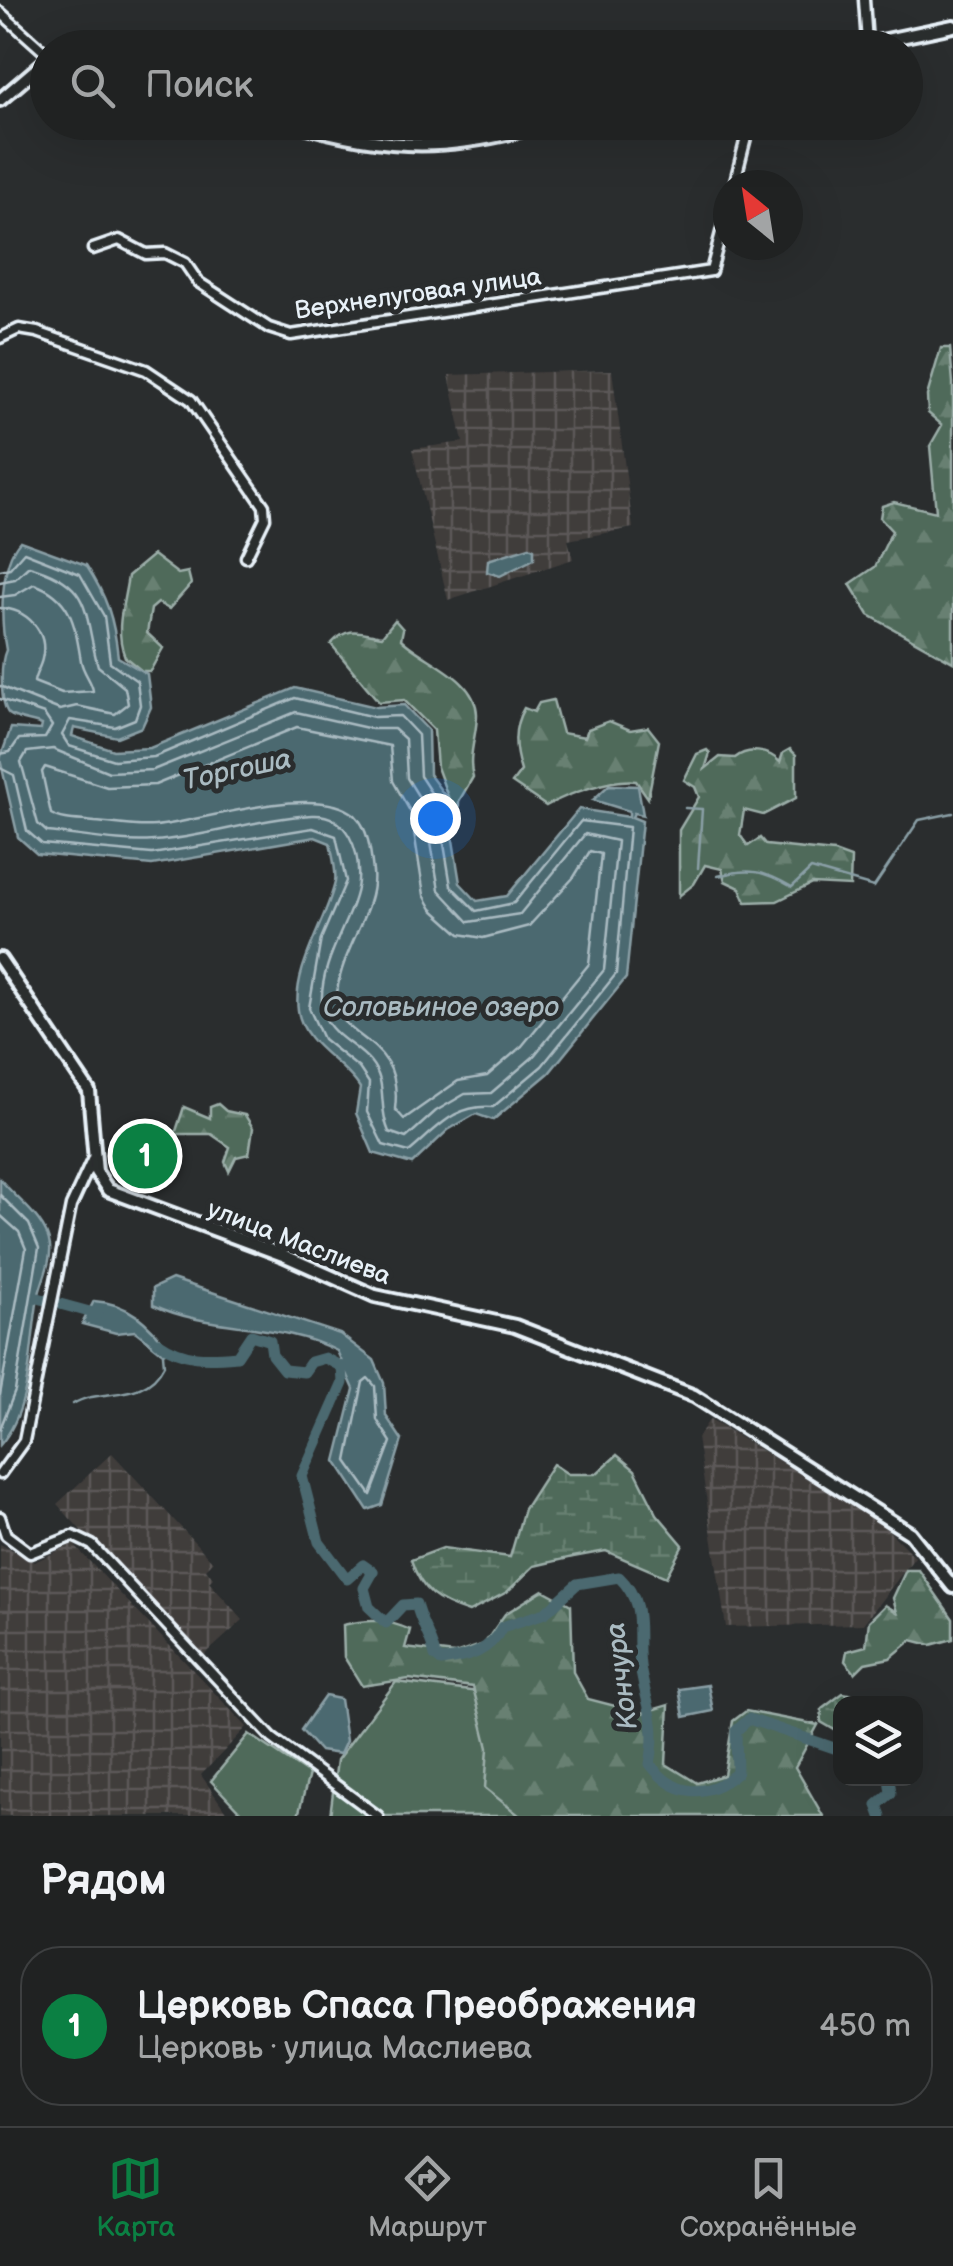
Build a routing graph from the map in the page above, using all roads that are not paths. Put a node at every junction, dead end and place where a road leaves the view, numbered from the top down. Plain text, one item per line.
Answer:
1 (864, 0) edge
2 (0, 12) edge
3 (953, 26) edge
4 (866, 30) edge
5 (923, 32) edge
6 (30, 40) edge
7 (30, 73) edge
8 (0, 100) edge
9 (351, 140) edge
10 (470, 140) edge
11 (745, 140) edge
12 (738, 170) edge
13 (94, 249) dead end
14 (714, 260) edge
15 (0, 338) edge
16 (246, 557) dead end
17 (0, 960) edge
18 (95, 1155) junction
19 (0, 1474) edge
20 (0, 1517) edge
21 (953, 1587) edge
22 (378, 1816) edge

1 - 4 street
2 - 6 street
3 - 5 street
7 - 8 street
9 - 10 street
11 - 12 street
13 - 14 street, Верхнелуговая улица
15 - 16 street
17 - 18 street
18 - 19 street
18 - 21 street, улица Маслиева
20 - 22 street

